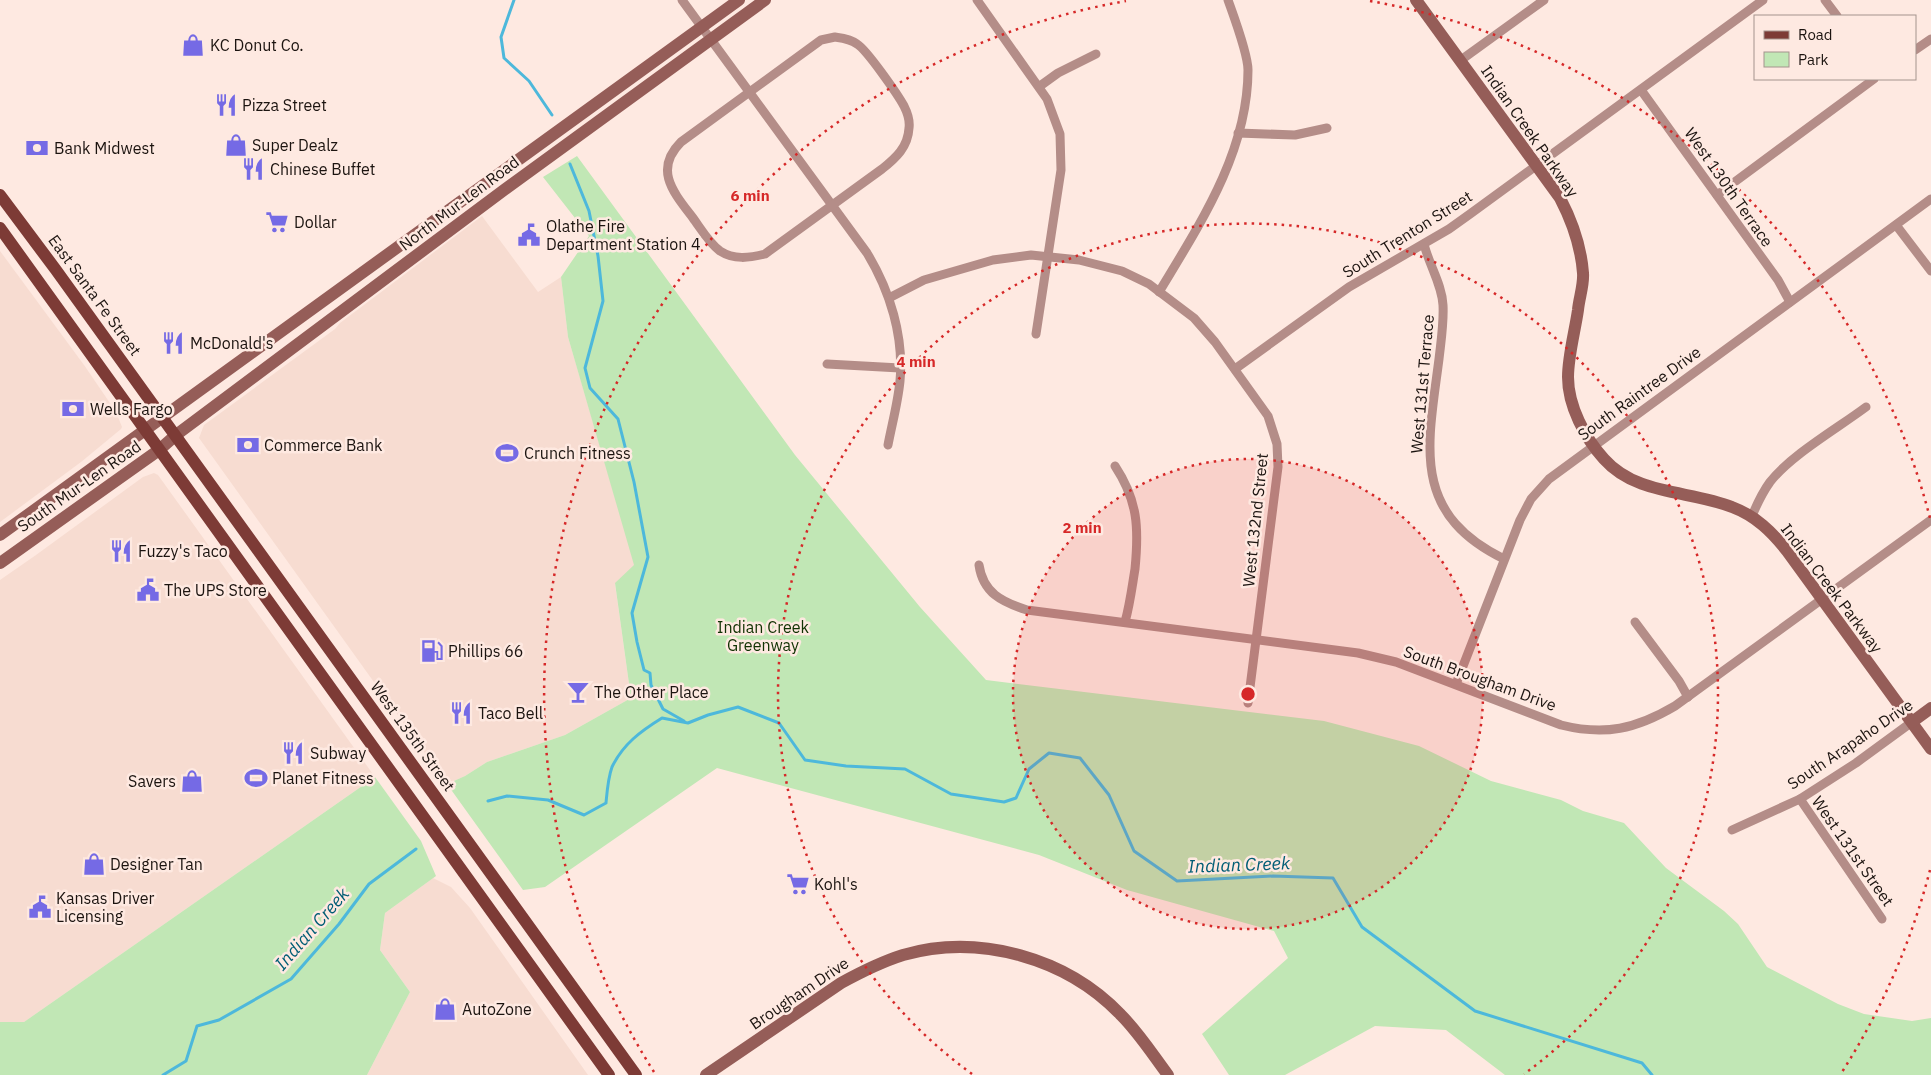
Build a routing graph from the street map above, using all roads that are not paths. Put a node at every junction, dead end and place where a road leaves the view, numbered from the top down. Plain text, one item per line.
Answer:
1 (682, 0) edge
2 (739, 0) edge
3 (764, 0) edge
4 (977, 0) edge
5 (1228, 0) edge
6 (1416, 0) edge
7 (1544, 0) edge
8 (1763, 0) edge
9 (1825, 0) edge
10 (1836, 15) edge
11 (701, 28) junction
12 (1931, 39) edge
13 (710, 40) junction
14 (1916, 49) edge
15 (1096, 54) dead end
16 (1461, 60) junction
17 (1873, 80) edge
18 (1040, 86) junction
19 (1641, 90) junction
20 (749, 92) junction
21 (1327, 128) dead end
22 (1238, 133) junction
23 (1537, 166) junction
24 (1717, 194) junction
25 (0, 195) edge
26 (1931, 199) edge
27 (831, 206) junction
28 (1896, 225) junction
29 (0, 228) edge
30 (1424, 244) junction
31 (1048, 256) junction
32 (1931, 272) edge
33 (1159, 292) junction
34 (889, 298) junction
35 (1790, 302) junction
36 (1036, 334) dead end
37 (827, 364) dead end
38 (900, 368) junction
39 (1235, 369) junction
40 (1866, 407) dead end
41 (162, 416) junction
42 (144, 429) junction
43 (176, 435) junction
44 (888, 445) dead end
45 (1593, 446) junction
46 (159, 450) junction
47 (1115, 466) dead end
48 (1752, 516) junction
49 (1931, 520) edge
50 (0, 534) edge
51 (1504, 559) junction
52 (0, 563) edge
53 (979, 565) dead end
54 (1822, 599) junction
55 (1125, 622) junction
56 (1634, 622) dead end
57 (1257, 638) junction
58 (1456, 684) junction
59 (1688, 697) junction
60 (1248, 704) dead end
61 (1931, 708) edge
62 (1912, 722) junction
63 (1931, 749) edge
64 (1800, 799) junction
65 (1732, 830) dead end
66 (1882, 919) dead end
67 (609, 1075) edge
68 (636, 1075) edge
69 (706, 1075) edge
70 (1168, 1075) edge

1 - 11 street
2 - 11 main road, North Mur-Len Road
3 - 13 main road, North Mur-Len Road
4 - 18 street
5 - 22 street
6 - 16 main road, Indian Creek Parkway
7 - 16 street
8 - 19 street, South Trenton Street
9 - 10 street
11 - 13 street
11 - 41 main road, North Mur-Len Road
12 - 14 street
13 - 20 street
13 - 43 main road, North Mur-Len Road
15 - 18 street
16 - 23 main road, Indian Creek Parkway
17 - 24 street
18 - 31 street
19 - 23 street, South Trenton Street
19 - 24 street, West 130th Terrace
20 - 27 street
20 - 27 street
20 - 27 street
21 - 22 street
22 - 33 street
23 - 30 street, South Trenton Street
23 - 45 main road, Indian Creek Parkway
24 - 35 street, West 130th Terrace
25 - 41 main road, East Santa Fe Street
26 - 28 street, South Raintree Drive
27 - 34 street
28 - 32 street
28 - 35 street, South Raintree Drive
29 - 42 main road
30 - 39 street, South Trenton Street
30 - 51 street, West 131st Terrace
31 - 33 street, West 132nd Street
31 - 34 street, West 132nd Street
31 - 36 street
33 - 39 street, West 132nd Street
34 - 38 street
35 - 45 street, South Raintree Drive
37 - 38 street
38 - 44 street
39 - 57 street, West 132nd Street
40 - 48 street
41 - 42 main road, South Mur-Len Road
41 - 43 main road, West 135th Street
42 - 46 main road
42 - 50 main road, South Mur-Len Road
43 - 46 main road, South Mur-Len Road
43 - 68 main road, West 135th Street
45 - 48 main road, Indian Creek Parkway
45 - 51 street, South Raintree Drive
46 - 52 main road, South Mur-Len Road
46 - 67 main road
47 - 55 street
48 - 54 main road, Indian Creek Parkway
49 - 54 street, South Brougham Drive
51 - 58 street, South Raintree Drive
53 - 55 street, South Brougham Drive
54 - 59 street, South Brougham Drive
54 - 62 main road, Indian Creek Parkway
55 - 57 street, South Brougham Drive
56 - 59 street
57 - 58 street, South Brougham Drive
57 - 60 street, West 132nd Street
58 - 59 street, South Brougham Drive
61 - 62 main road, South Arapaho Drive
62 - 63 main road, Indian Creek Parkway
62 - 64 street, South Arapaho Drive
64 - 65 street, South Arapaho Drive
64 - 66 street, West 131st Street
69 - 70 main road, Brougham Drive

